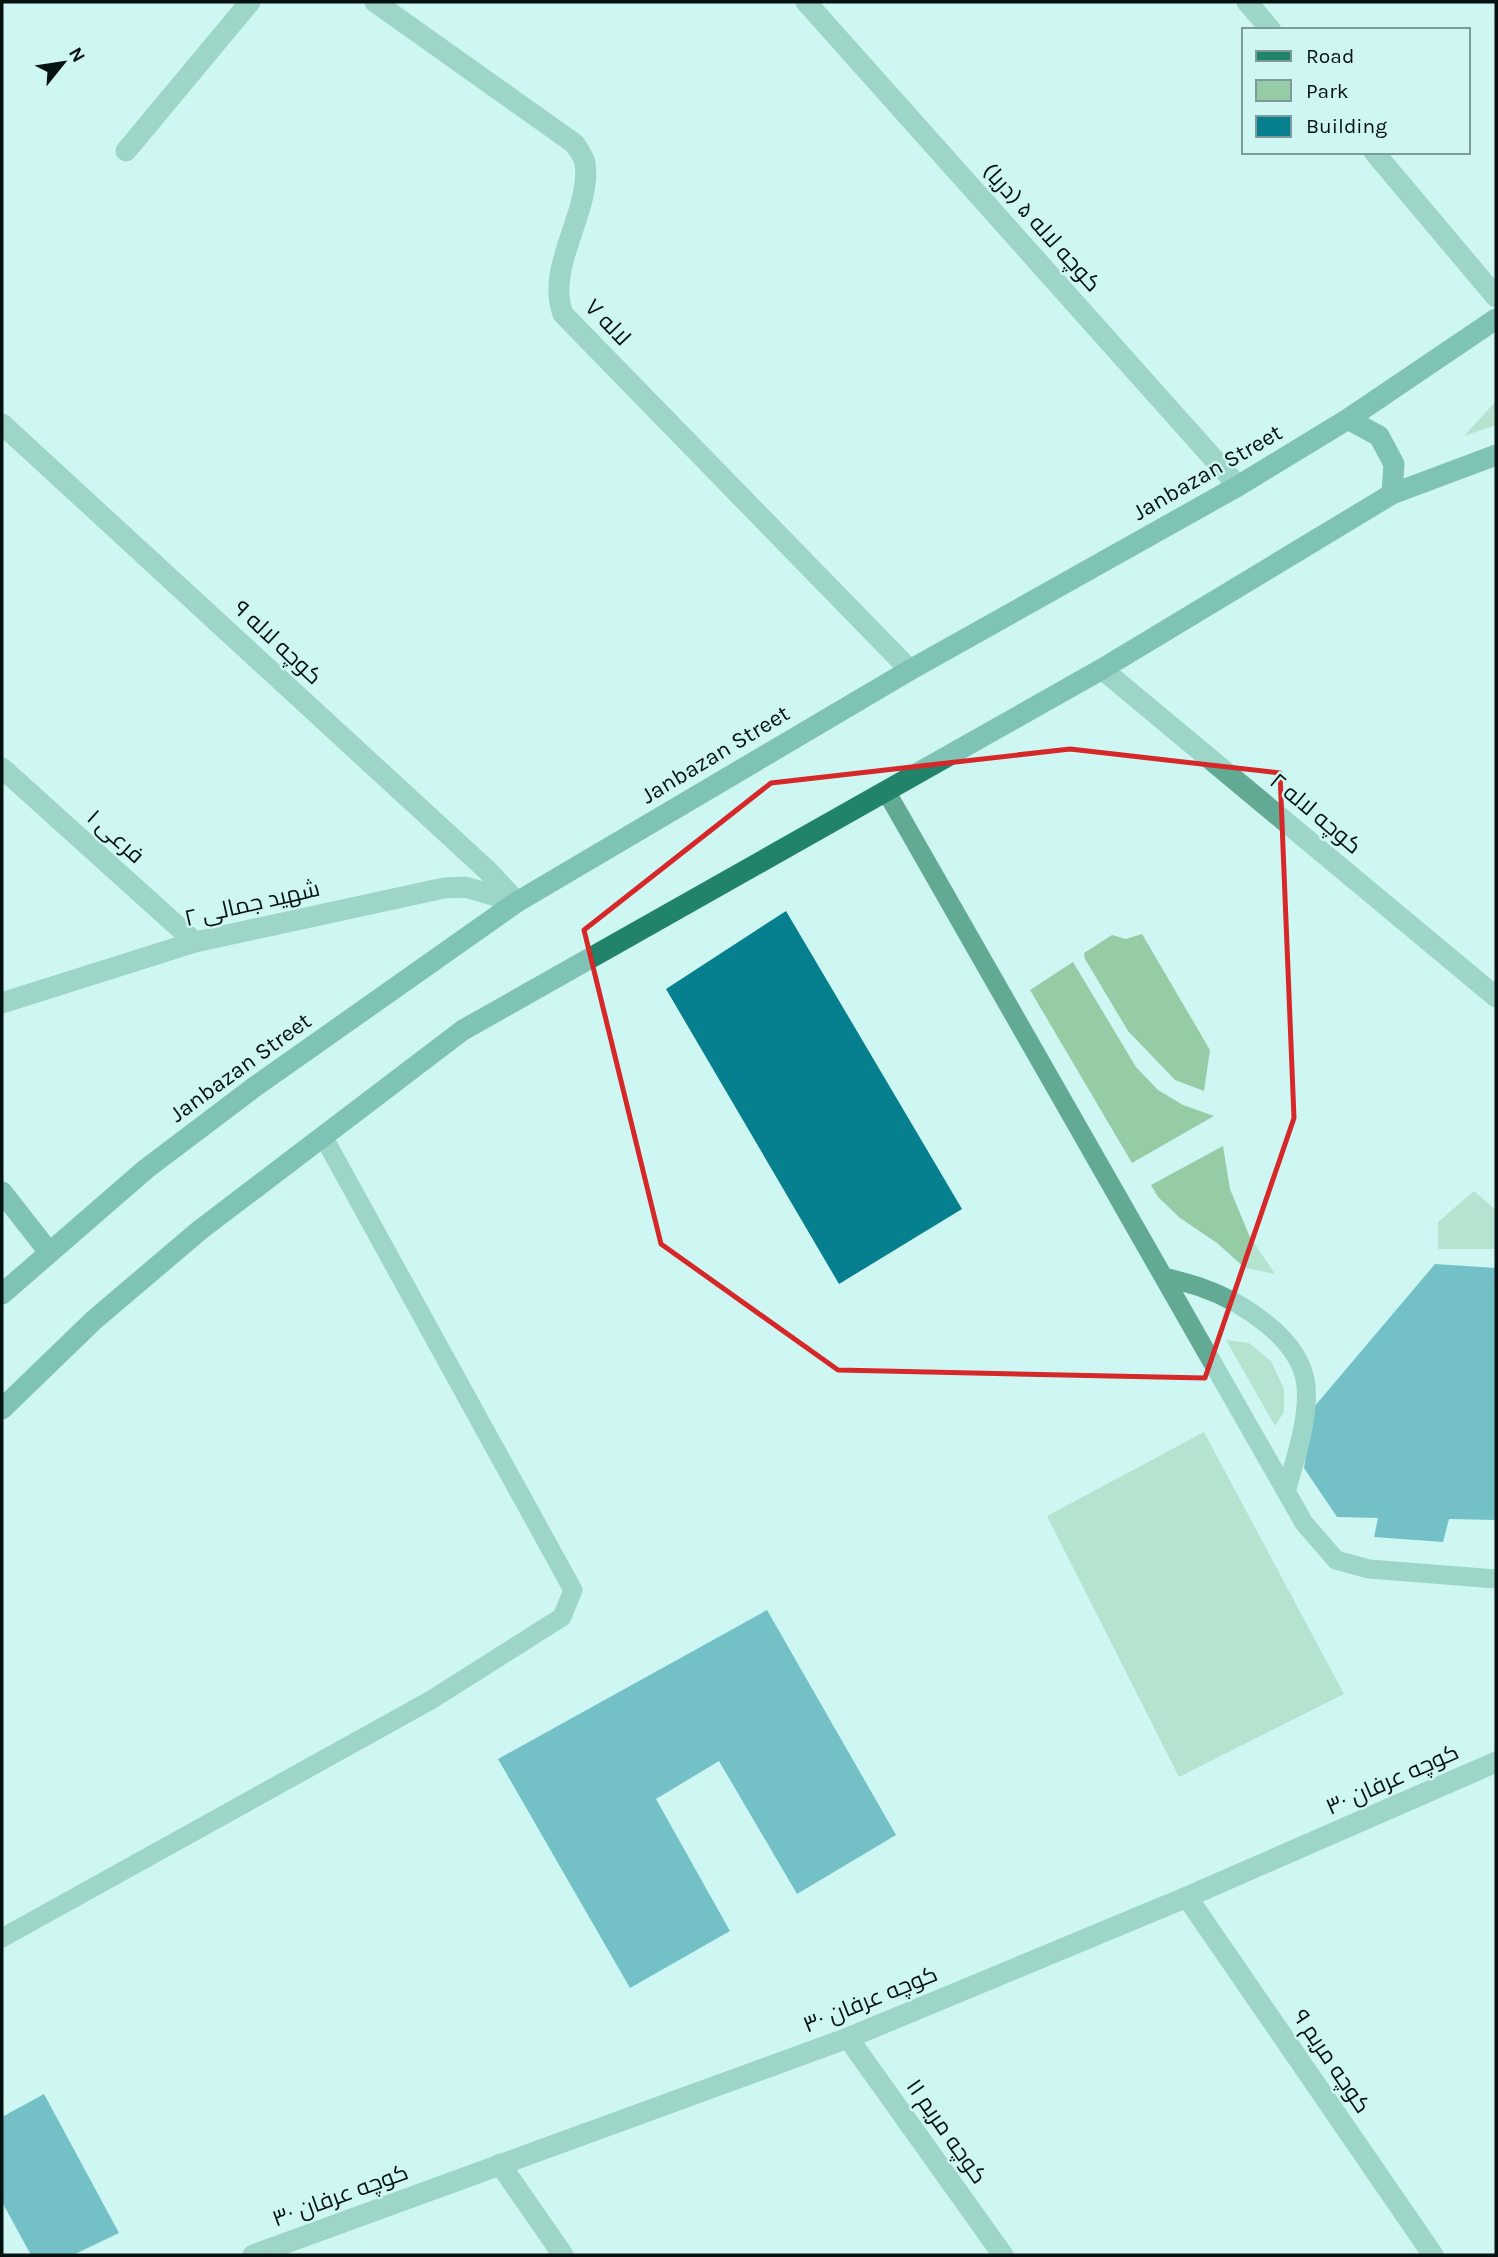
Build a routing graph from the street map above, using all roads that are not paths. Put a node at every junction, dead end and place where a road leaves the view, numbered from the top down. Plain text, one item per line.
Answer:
1 (250, 2) edge
2 (375, 2) edge
3 (806, 2) edge
4 (1247, 2) edge
5 (1269, 28) edge
6 (127, 152) dead end
7 (1376, 154) edge
8 (1496, 297) edge
9 (1496, 319) edge
10 (1349, 419) junction
11 (2, 424) edge
12 (1496, 455) edge
13 (1238, 486) junction
14 (1392, 494) junction
15 (1102, 669) junction
16 (910, 670) junction
17 (2, 768) edge
18 (886, 791) junction
19 (517, 902) junction
20 (195, 942) junction
21 (1496, 997) edge
22 (2, 1003) edge
23 (323, 1136) junction
24 (2, 1192) edge
25 (49, 1252) junction
26 (1164, 1277) junction
27 (2, 1294) edge
28 (2, 1409) edge
29 (1286, 1492) junction
30 (1496, 1579) edge
31 (1496, 1762) edge
32 (1187, 1897) junction
33 (2, 1938) edge
34 (848, 2038) junction
35 (500, 2164) junction
36 (253, 2255) edge
37 (563, 2255) edge
38 (1003, 2255) edge
39 (1433, 2255) edge

1 - 6 street
2 - 16 street, لاله ۷
3 - 13 street, کوچه لاله ۵ (دریا)
4 - 5 street
7 - 8 street
9 - 10 street, Janbazan Street
10 - 13 street, Janbazan Street
10 - 14 street
11 - 19 street, کوچه لاله ۹
12 - 14 street
13 - 16 street, Janbazan Street
14 - 15 street
15 - 18 street
15 - 21 street, کوچه لاله ۲
16 - 19 street, Janbazan Street
17 - 20 street, فرعی ۱
18 - 23 street
18 - 26 lane
19 - 20 street, شهید جمالی ۲
19 - 25 street, Janbazan Street
20 - 22 street, شهید جمالی ۲
23 - 28 street
23 - 33 lane
24 - 25 street
25 - 27 street, Janbazan Street
26 - 29 lane
26 - 29 lane
29 - 30 lane
31 - 32 street, کوچه عرفان ۳۰
32 - 34 street, کوچه عرفان ۳۰
32 - 39 street, کوچه مریم ۹
34 - 35 street, کوچه عرفان ۳۰
34 - 38 street, کوچه مریم ۱۱
35 - 36 street, کوچه عرفان ۳۰
35 - 37 street

